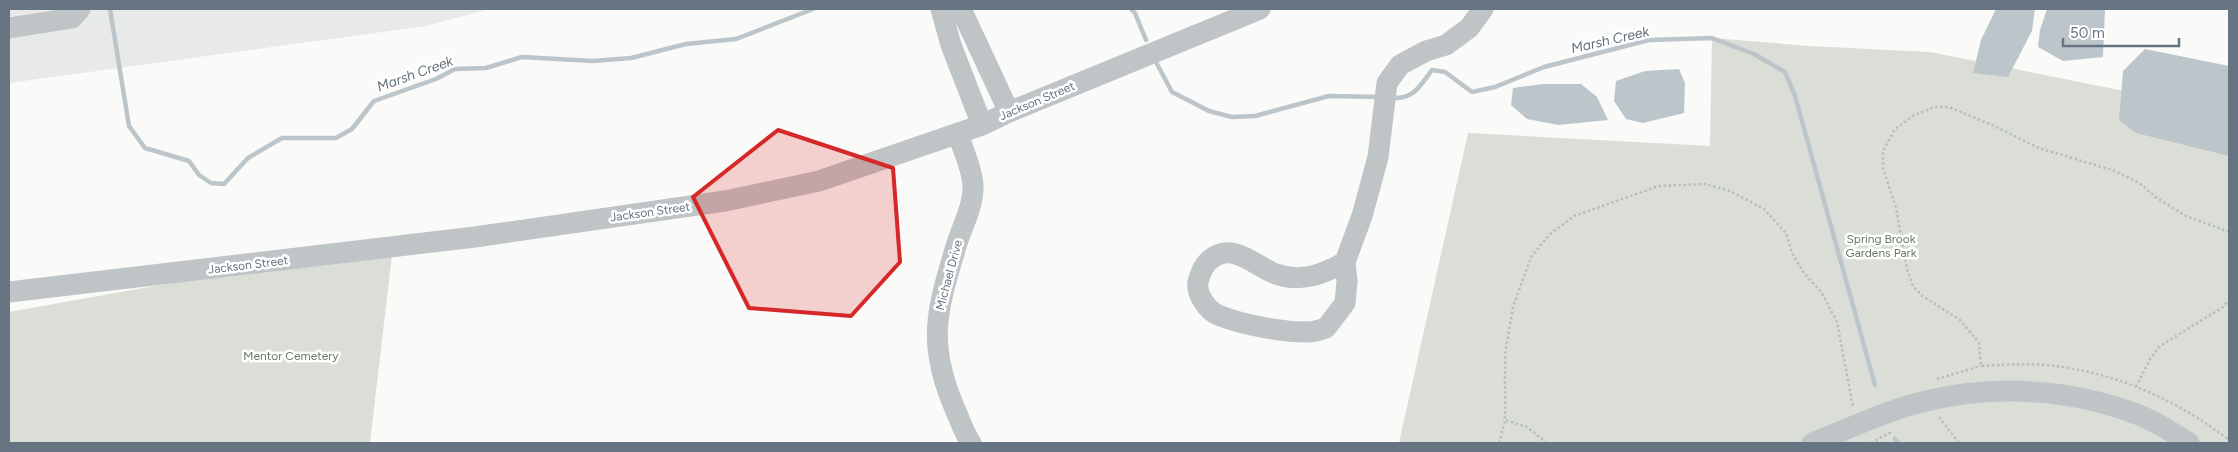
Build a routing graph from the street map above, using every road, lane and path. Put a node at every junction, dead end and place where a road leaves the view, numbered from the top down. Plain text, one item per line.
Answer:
1 (80, 9) edge
2 (941, 9) edge
3 (962, 9) edge
4 (1260, 9) edge
5 (1483, 9) edge
6 (9, 28) edge
7 (1009, 112) junction
8 (982, 125) junction
9 (958, 134) junction
10 (2229, 232) edge
11 (1345, 262) junction
12 (9, 292) edge
13 (2229, 300) edge
14 (2136, 388) junction
15 (1937, 414) dead end
16 (1505, 420) junction
17 (1856, 426) junction
18 (1893, 432) dead end
19 (2229, 440) edge
20 (971, 443) edge
21 (1499, 443) edge
22 (1547, 443) edge
23 (1812, 443) edge
24 (1871, 443) edge
25 (1959, 443) edge
26 (2189, 443) edge

1 - 6 street
2 - 8 street
3 - 7 street
4 - 7 street, Jackson Street
5 - 11 street
7 - 8 street, Jackson Street
8 - 9 street, Jackson Street
9 - 12 street, Jackson Street
9 - 20 street, Michael Drive
10 - 14 path
11 - 11 street
13 - 14 path
14 - 19 path
15 - 25 path
16 - 17 path
16 - 21 path
16 - 22 path
17 - 23 street
17 - 26 street
18 - 24 path

